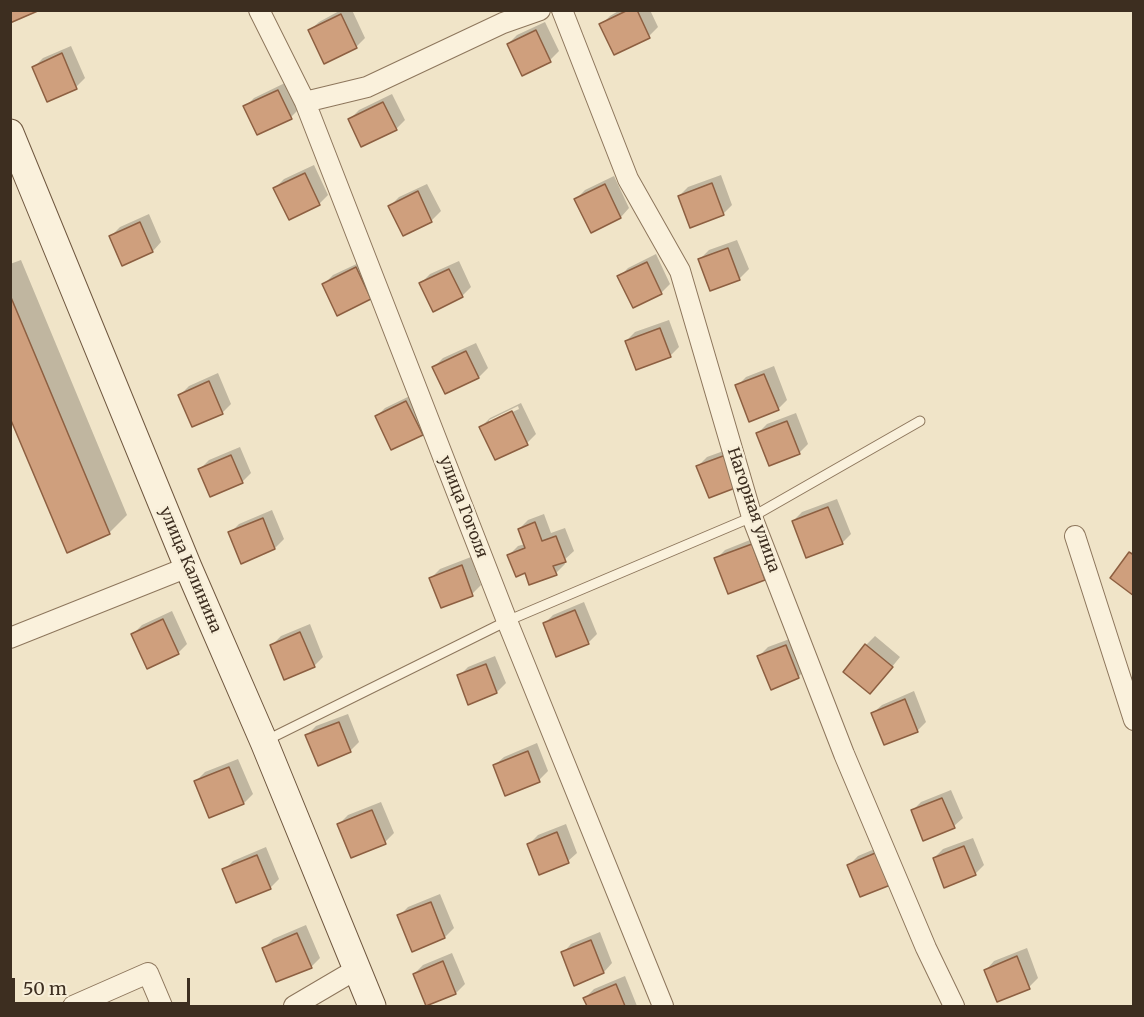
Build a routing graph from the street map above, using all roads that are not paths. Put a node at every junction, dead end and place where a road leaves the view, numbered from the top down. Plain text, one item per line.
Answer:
1 (259, 10) edge
2 (540, 10) edge
3 (562, 10) edge
4 (305, 102) junction
5 (10, 133) edge
6 (920, 421) dead end
7 (752, 517) junction
8 (1075, 536) dead end
9 (188, 567) junction
10 (507, 621) junction
11 (10, 638) edge
12 (1134, 720) edge
13 (264, 742) junction
14 (357, 969) junction
15 (73, 1006) edge
16 (162, 1006) edge
17 (294, 1006) edge
18 (372, 1006) edge
19 (663, 1006) edge
20 (954, 1006) edge

1 - 4 street, улица Гоголя
2 - 4 street
3 - 7 street, Нагорная улица
4 - 10 street, улица Гоголя
5 - 9 street, улица Калинина
6 - 7 lane
7 - 10 lane
7 - 20 street, Нагорная улица
8 - 12 street
9 - 11 street
9 - 13 street, улица Калинина
10 - 13 lane
10 - 19 street, улица Гоголя
13 - 14 street, улица Калинина
14 - 17 street
14 - 18 street, улица Калинина
15 - 16 street

